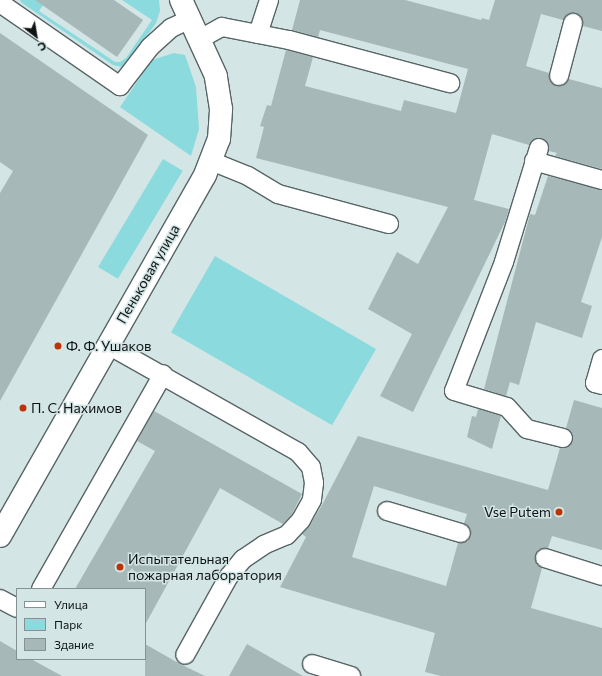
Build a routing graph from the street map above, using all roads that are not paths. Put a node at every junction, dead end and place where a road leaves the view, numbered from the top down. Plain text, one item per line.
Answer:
1 (269, 0) edge
2 (0, 3) edge
3 (185, 9) edge
4 (573, 23) dead end
5 (258, 34) junction
6 (200, 39) junction
7 (558, 76) dead end
8 (450, 83) dead end
9 (211, 161) junction
10 (602, 180) edge
11 (388, 224) dead end
12 (108, 345) junction
13 (602, 359) edge
14 (163, 374) junction
15 (602, 385) edge
16 (563, 438) dead end
17 (387, 510) dead end
18 (461, 533) dead end
19 (0, 536) edge
20 (545, 558) dead end
21 (602, 576) edge
22 (41, 588) edge
23 (0, 599) edge
24 (16, 607) edge
25 (185, 655) dead end
26 (312, 664) dead end
27 (351, 676) edge

1 - 5 lane
2 - 3 lane
3 - 6 street, Пеньковая улица
4 - 7 lane
5 - 6 lane
5 - 8 lane
6 - 9 street, Пеньковая улица
9 - 11 lane
9 - 12 street, Пеньковая улица
10 - 16 lane
12 - 14 lane
12 - 19 street, Пеньковая улица
13 - 15 lane
14 - 22 lane
14 - 25 lane
17 - 18 lane
20 - 21 lane
23 - 24 lane
26 - 27 lane

